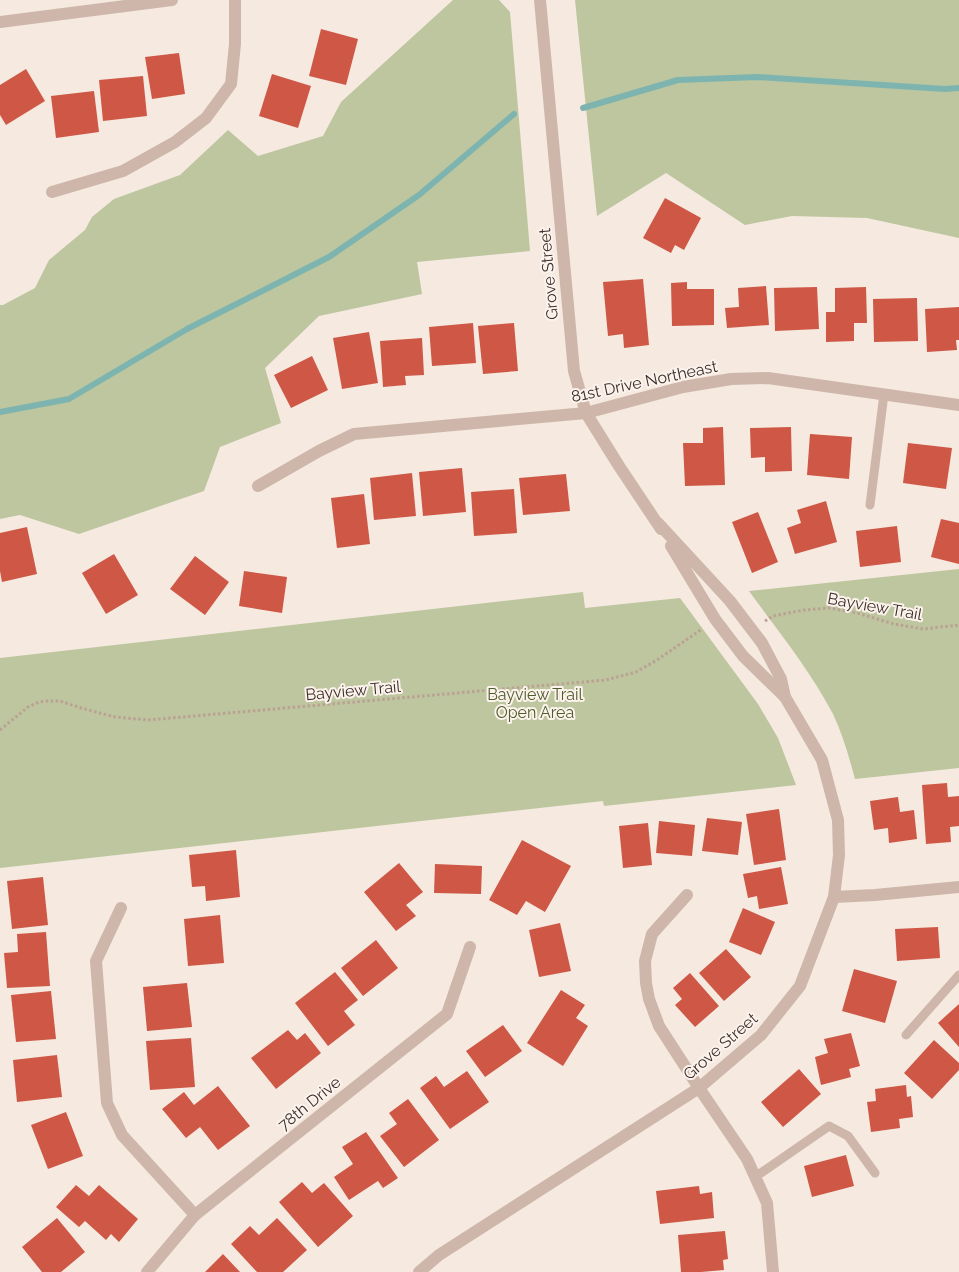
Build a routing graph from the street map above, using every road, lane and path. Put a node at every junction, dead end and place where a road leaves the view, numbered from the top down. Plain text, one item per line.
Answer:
1 (172, 0) edge
2 (234, 0) edge
3 (540, 0) edge
4 (0, 22) edge
5 (52, 192) dead end
6 (884, 394) junction
7 (959, 405) edge
8 (586, 413) junction
9 (258, 486) dead end
10 (870, 505) dead end
11 (658, 523) junction
12 (760, 624) dead end
13 (959, 625) edge
14 (706, 627) dead end
15 (785, 697) junction
16 (0, 730) edge
17 (959, 887) edge
18 (687, 895) dead end
19 (834, 897) junction
20 (121, 908) dead end
21 (470, 947) dead end
22 (959, 974) edge
23 (906, 1036) dead end
24 (699, 1088) junction
25 (875, 1172) dead end
26 (755, 1177) junction
27 (196, 1215) junction
28 (146, 1272) edge
29 (419, 1272) edge
30 (773, 1272) edge

1 - 4 street
2 - 5 street
3 - 8 street, Grove Street
6 - 7 street, 81st Drive Northeast
6 - 8 street, 81st Drive Northeast
6 - 10 lane
8 - 9 street, 81st Drive Northeast
8 - 11 street, Grove Street
11 - 15 street, Grove Street
11 - 15 street, Grove Street
12 - 13 path, Bayview Trail
14 - 16 path, Bayview Trail
15 - 19 street, Grove Street
17 - 19 street
18 - 24 street
19 - 24 street, Grove Street
20 - 27 street
21 - 27 street, 78th Drive
22 - 23 lane
24 - 26 street
24 - 29 street, Grove Street
25 - 26 lane
26 - 30 street
27 - 28 street, 78th Drive

